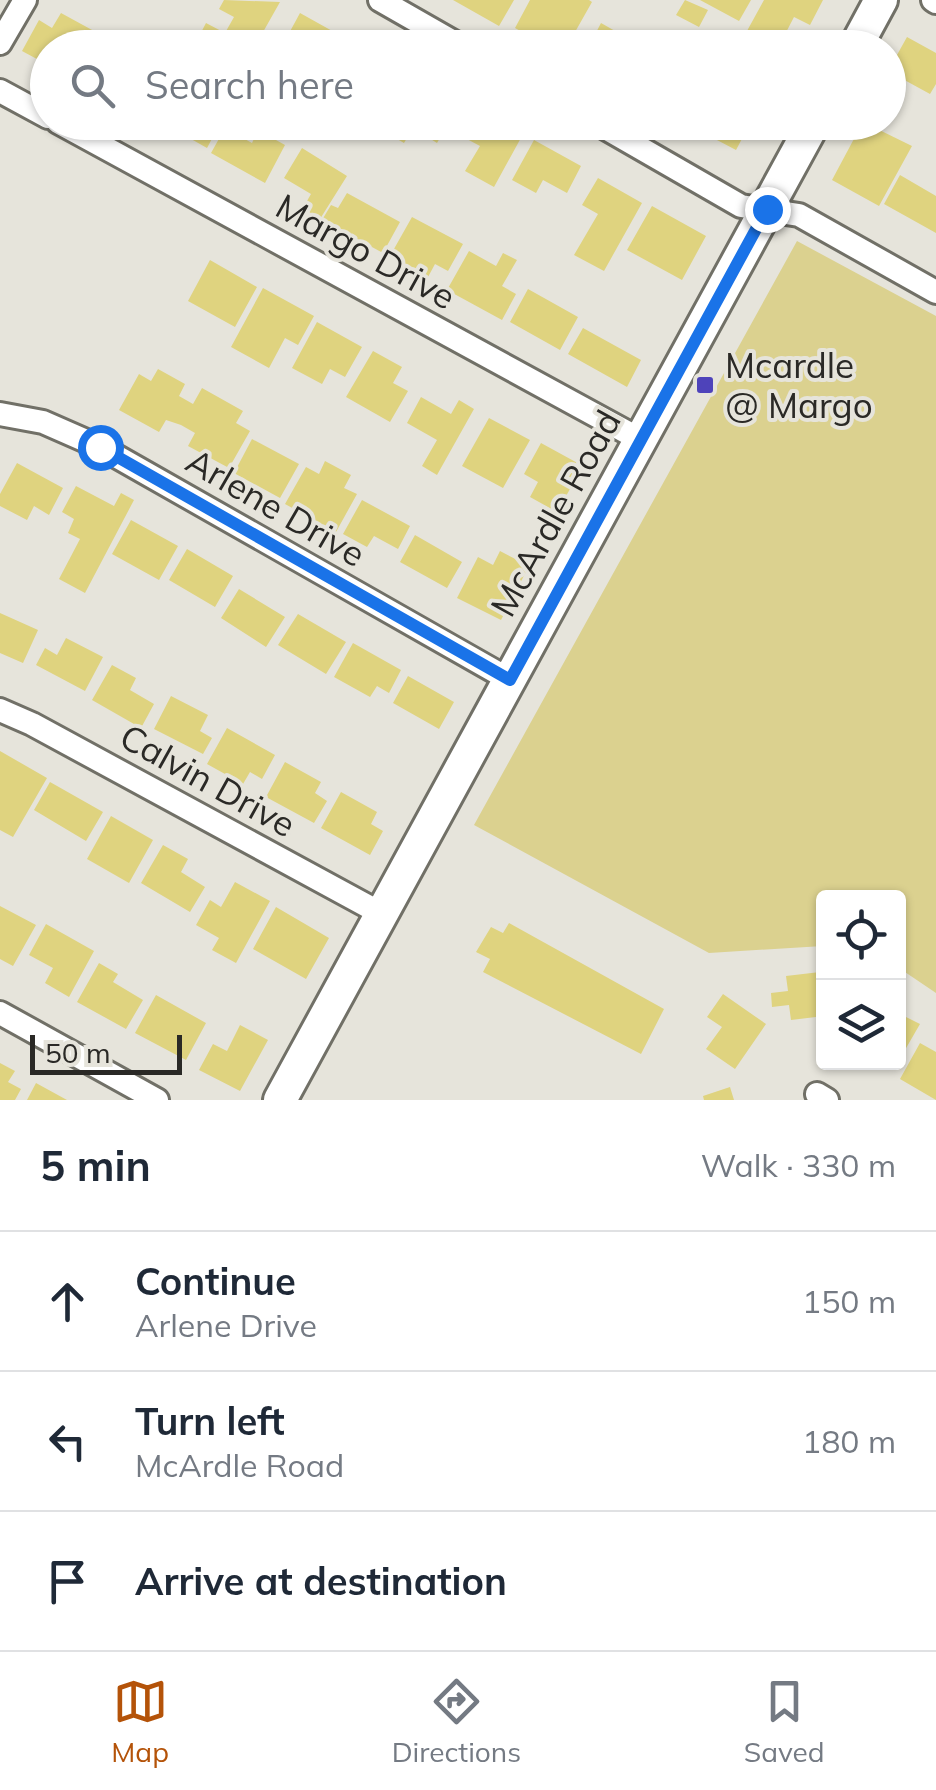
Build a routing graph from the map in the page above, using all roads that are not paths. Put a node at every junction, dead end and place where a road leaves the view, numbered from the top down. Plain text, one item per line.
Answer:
1 (26, 0) edge
2 (380, 0) edge
3 (881, 0) edge
4 (432, 30) edge
5 (865, 30) edge
6 (0, 43) edge
7 (0, 91) edge
8 (30, 107) edge
9 (91, 140) edge
10 (626, 140) edge
11 (804, 140) edge
12 (767, 209) junction
13 (936, 292) edge
14 (0, 414) edge
15 (641, 440) junction
16 (510, 680) junction
17 (0, 710) edge
18 (382, 914) junction
19 (0, 1013) edge
20 (157, 1100) edge
21 (280, 1100) edge

1 - 6 street
2 - 4 street
3 - 5 main road
7 - 8 street
9 - 15 street, Margo Drive
10 - 12 street
11 - 12 main road, McArdle Road
12 - 13 street
12 - 15 main road, McArdle Road
14 - 16 street, Arlene Drive
15 - 16 main road, McArdle Road
16 - 18 main road, McArdle Road
17 - 18 street, Calvin Drive
18 - 21 main road, McArdle Road
19 - 20 street

